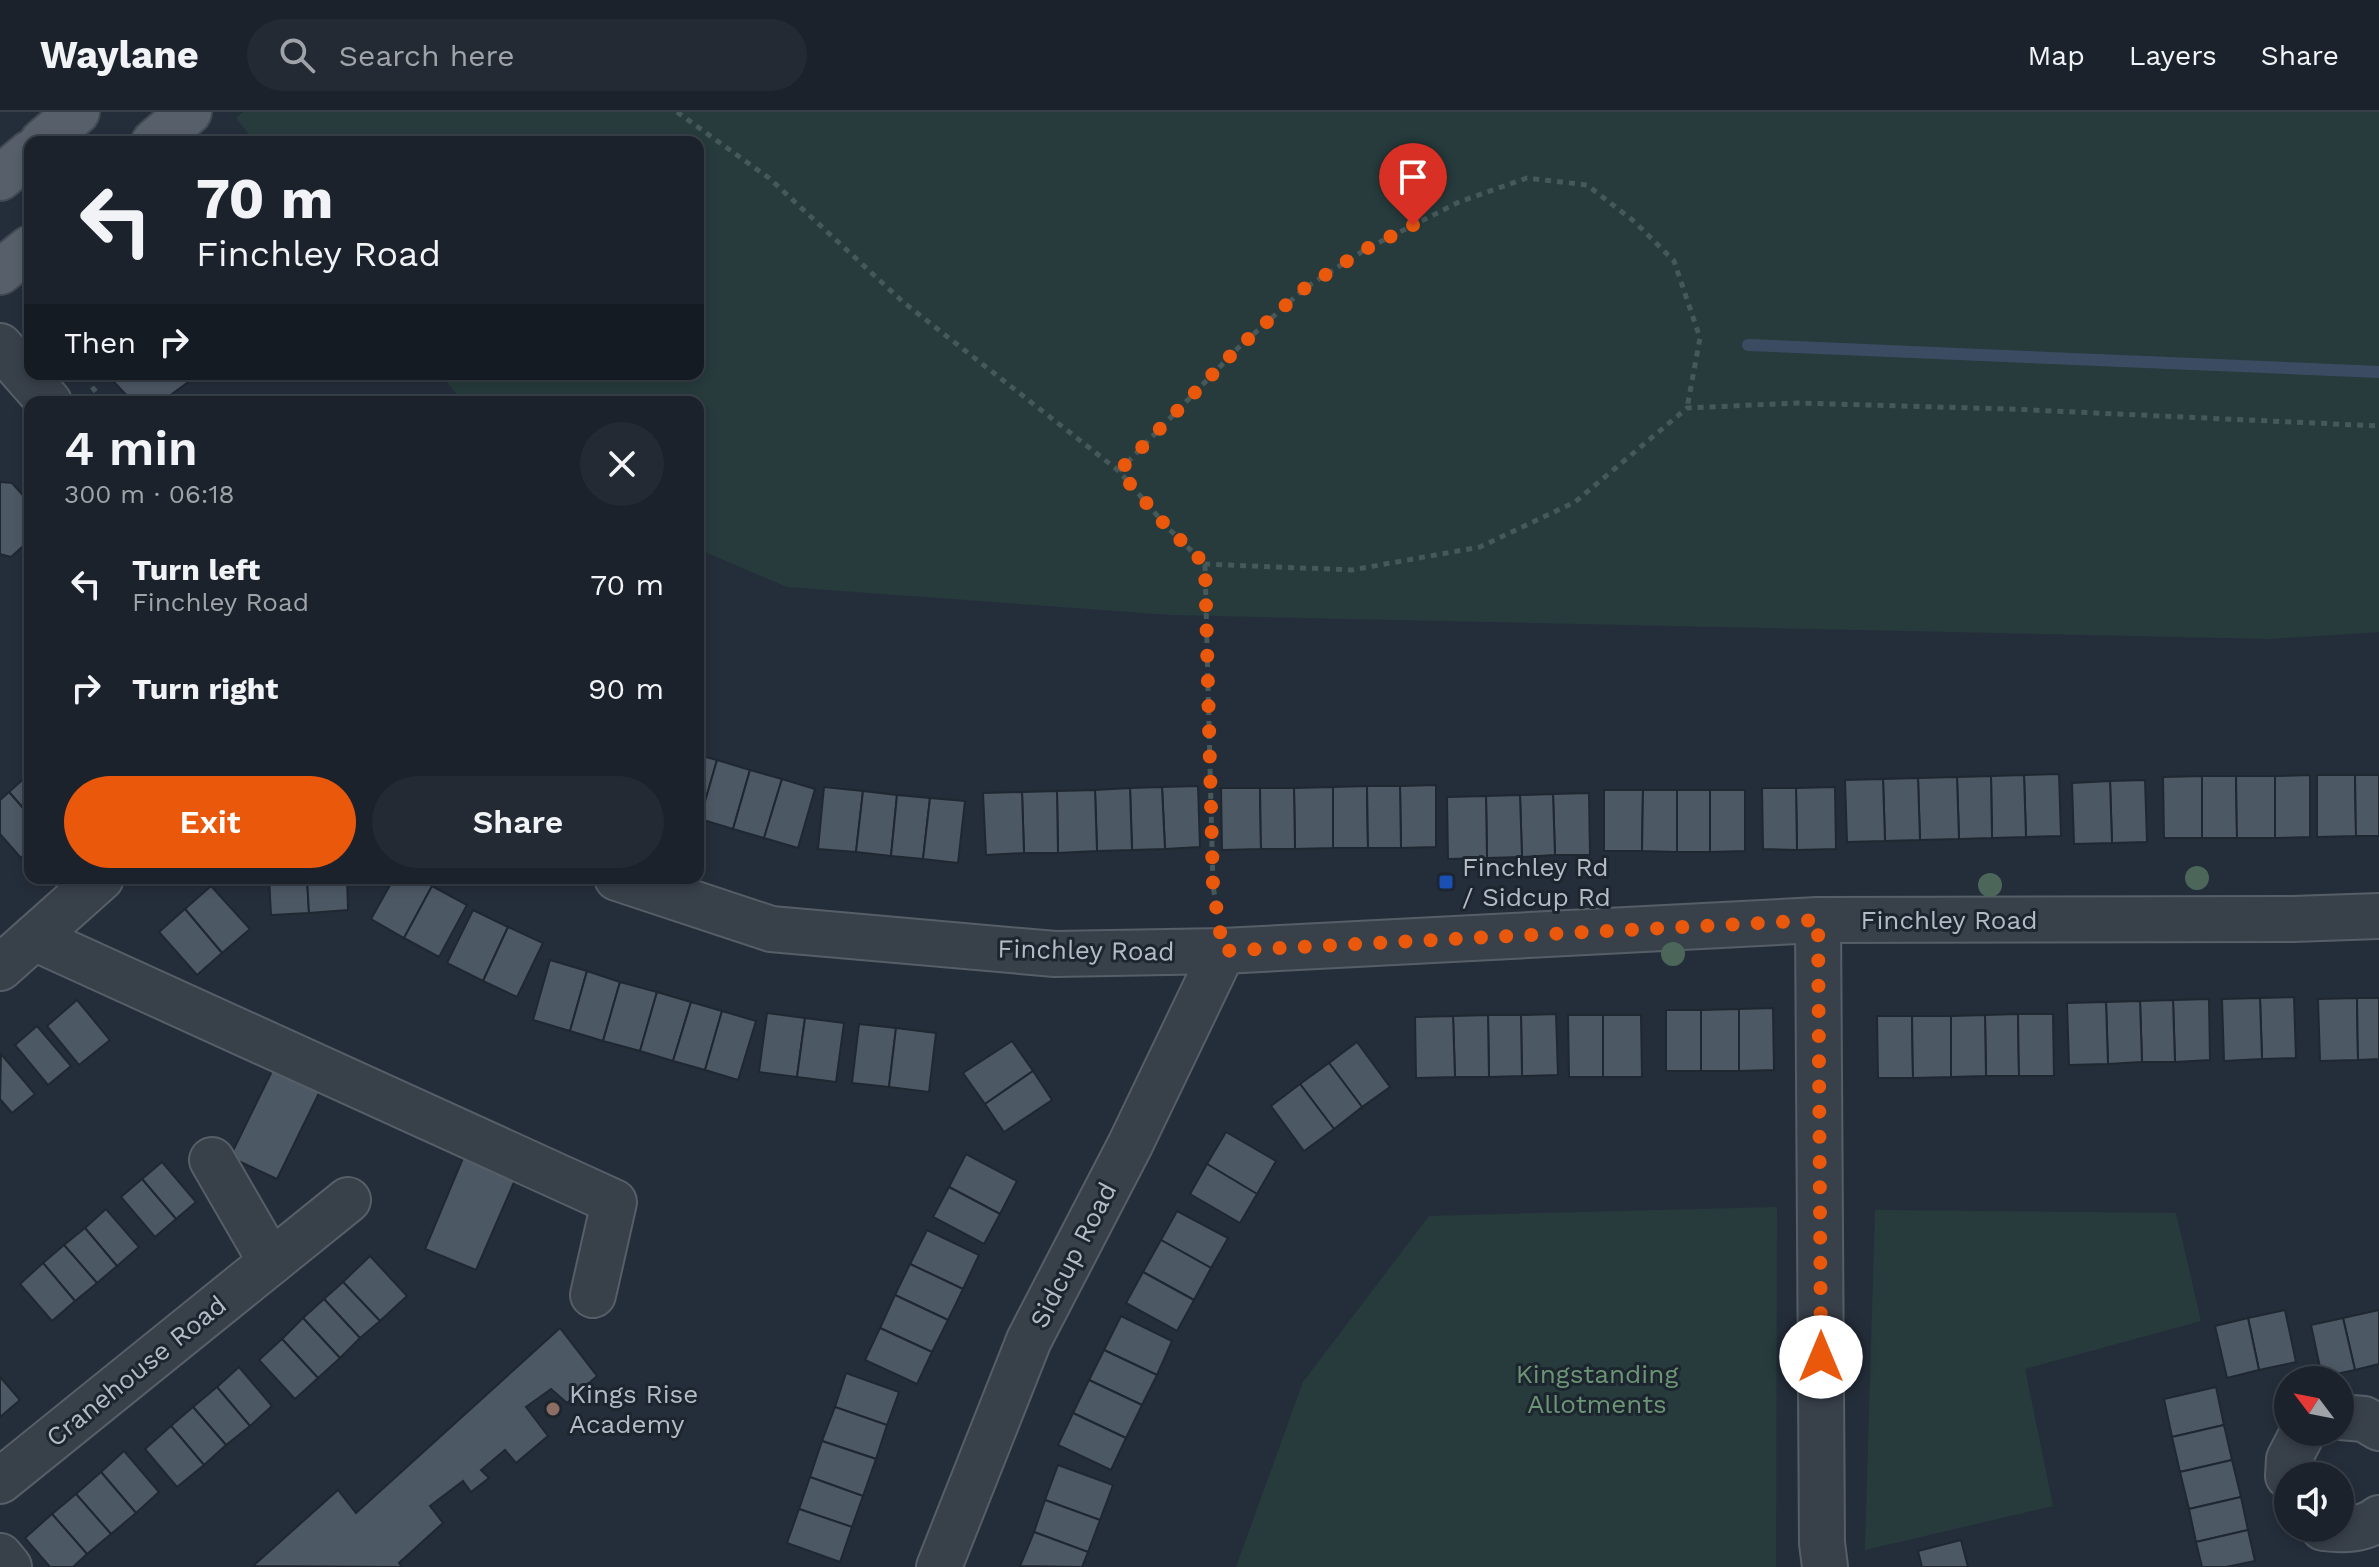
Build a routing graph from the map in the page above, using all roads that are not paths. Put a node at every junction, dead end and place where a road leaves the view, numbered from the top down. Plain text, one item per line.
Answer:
1 (77, 112) edge
2 (189, 112) edge
3 (49, 136) edge
4 (161, 136) edge
5 (24, 158) edge
6 (0, 178) edge
7 (24, 253) edge
8 (0, 272) edge
9 (0, 346) edge
10 (24, 373) edge
11 (30, 380) edge
12 (44, 396) edge
13 (94, 884) edge
14 (635, 884) edge
15 (2379, 916) edge
16 (1818, 920) junction
17 (34, 938) junction
18 (1223, 951) junction
19 (0, 968) edge
20 (212, 1160) dead end
21 (348, 1200) dead end
22 (271, 1262) junction
23 (593, 1295) dead end
24 (2354, 1418) edge
25 (2379, 1428) edge
26 (0, 1481) edge
27 (2379, 1518) edge
28 (2354, 1529) edge
29 (0, 1556) edge
30 (9, 1567) edge
31 (939, 1567) edge
32 (1825, 1567) edge

1 - 3 main road
2 - 4 main road
5 - 6 main road
7 - 8 main road
9 - 10 street
11 - 12 street
13 - 17 street
14 - 18 street, Finchley Road
15 - 16 street, Finchley Road
16 - 18 street, Finchley Road
16 - 32 street
17 - 19 street
17 - 23 street
18 - 31 street, Sidcup Road
20 - 22 street
21 - 22 street, Cranehouse Road
22 - 26 street, Cranehouse Road
24 - 25 street
27 - 28 street
29 - 30 street

